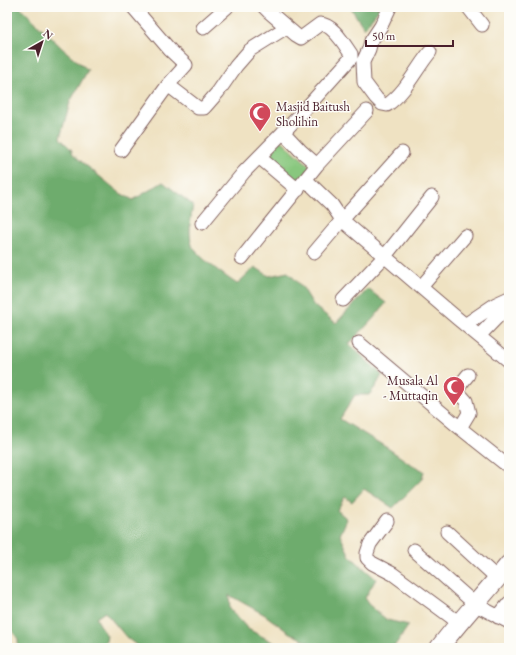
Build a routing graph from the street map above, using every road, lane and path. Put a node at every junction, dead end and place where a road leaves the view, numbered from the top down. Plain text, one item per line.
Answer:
1 (133, 7) edge
2 (227, 7) edge
3 (264, 7) edge
4 (390, 7) edge
5 (468, 7) edge
6 (482, 25) dead end
7 (287, 27) junction
8 (202, 28) dead end
9 (430, 52) dead end
10 (168, 85) junction
11 (367, 111) dead end
12 (283, 132) junction
13 (121, 150) dead end
14 (402, 153) dead end
15 (259, 157) junction
16 (317, 165) junction
17 (302, 185) junction
18 (432, 197) dead end
19 (342, 220) junction
20 (202, 223) dead end
21 (465, 236) dead end
22 (314, 253) dead end
23 (385, 256) junction
24 (242, 258) dead end
25 (421, 287) junction
26 (509, 298) edge
27 (343, 300) dead end
28 (502, 308) edge
29 (465, 324) junction
30 (479, 336) junction
31 (358, 343) dead end
32 (509, 361) edge
33 (468, 375) dead end
34 (460, 428) junction
35 (509, 467) edge
36 (387, 521) dead end
37 (447, 532) dead end
38 (414, 550) dead end
39 (509, 564) edge
40 (497, 578) junction
41 (509, 603) edge
42 (476, 604) junction
43 (503, 619) edge
44 (458, 622) junction
45 (439, 648) edge

1 - 10 street
2 - 8 street
3 - 7 street
4 - 9 street
5 - 6 street
7 - 10 street
7 - 12 street
10 - 13 street
11 - 16 street
12 - 15 street
12 - 16 street
14 - 19 street
15 - 17 street
15 - 20 street
16 - 17 street
17 - 19 street
17 - 24 street
18 - 23 street
19 - 22 street
19 - 23 street
21 - 25 street
23 - 25 street
23 - 27 street
25 - 29 street
26 - 28 street
28 - 29 street
28 - 30 street
29 - 30 street
30 - 32 street
31 - 34 street
33 - 34 street
34 - 35 street
36 - 44 street
37 - 40 street
38 - 42 street
39 - 40 main road
40 - 42 main road
41 - 43 street
42 - 43 street
42 - 44 main road
44 - 45 main road

